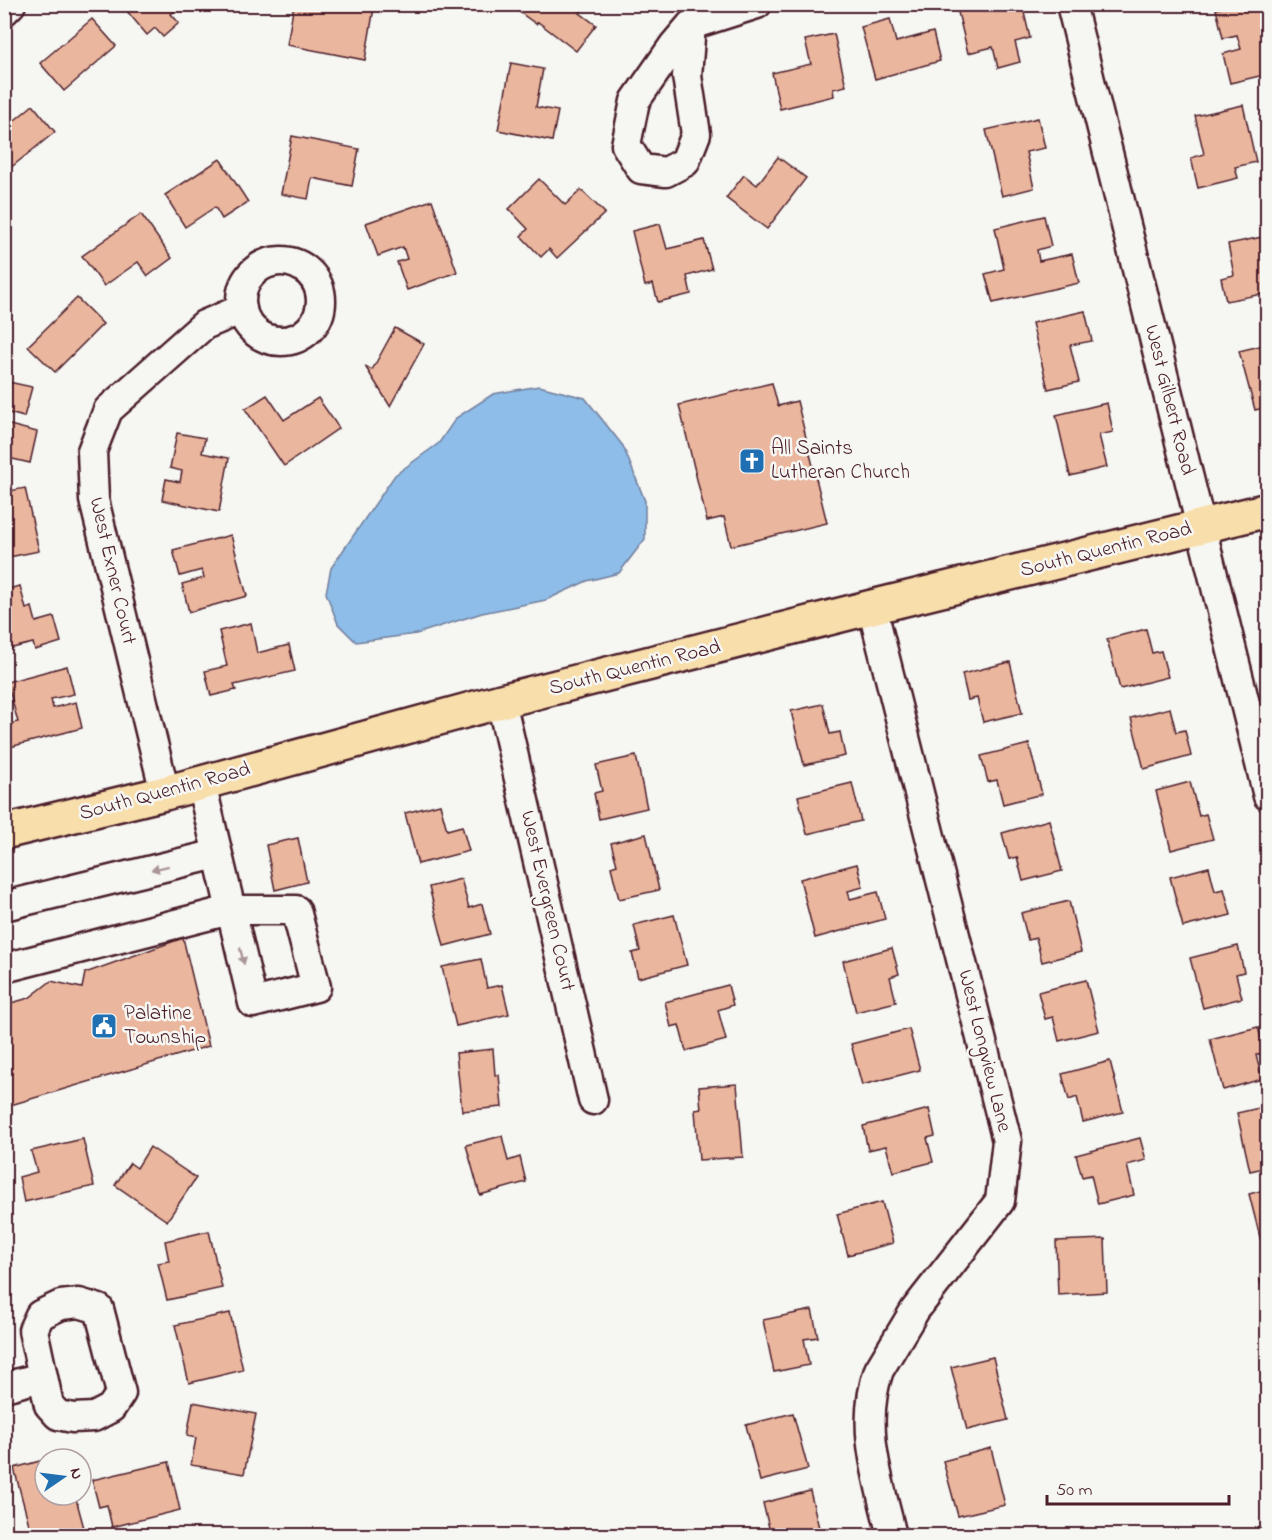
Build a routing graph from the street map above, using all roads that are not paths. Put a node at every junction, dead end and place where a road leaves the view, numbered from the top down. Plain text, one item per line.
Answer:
1 (11, 4) edge
2 (757, 4) edge
3 (1071, 4) edge
4 (4, 11) edge
5 (692, 25) dead end
6 (242, 309) dead end
7 (1268, 510) edge
8 (1200, 527) junction
9 (872, 607) junction
10 (501, 701) junction
11 (201, 783) junction
12 (165, 793) junction
13 (1268, 796) edge
14 (4, 832) edge
15 (217, 854) junction
16 (4, 906) edge
17 (230, 910) junction
18 (4, 968) edge
19 (593, 1100) dead end
20 (42, 1377) dead end
21 (4, 1386) edge
22 (892, 1536) edge

1 - 4 street
2 - 5 street
3 - 8 street, West Gilbert Road
6 - 12 street, West Exner Court
7 - 8 main road, South Quentin Road
8 - 9 main road, South Quentin Road
8 - 13 street, West Gilbert Road
9 - 10 main road, South Quentin Road
9 - 22 street, West Longview Lane
10 - 11 main road, South Quentin Road
10 - 19 street, West Evergreen Court
11 - 12 main road, South Quentin Road
11 - 15 street
12 - 14 main road, South Quentin Road
15 -> 16 street
15 - 17 street
17 -> 17 street
17 - 18 street
20 - 21 street

